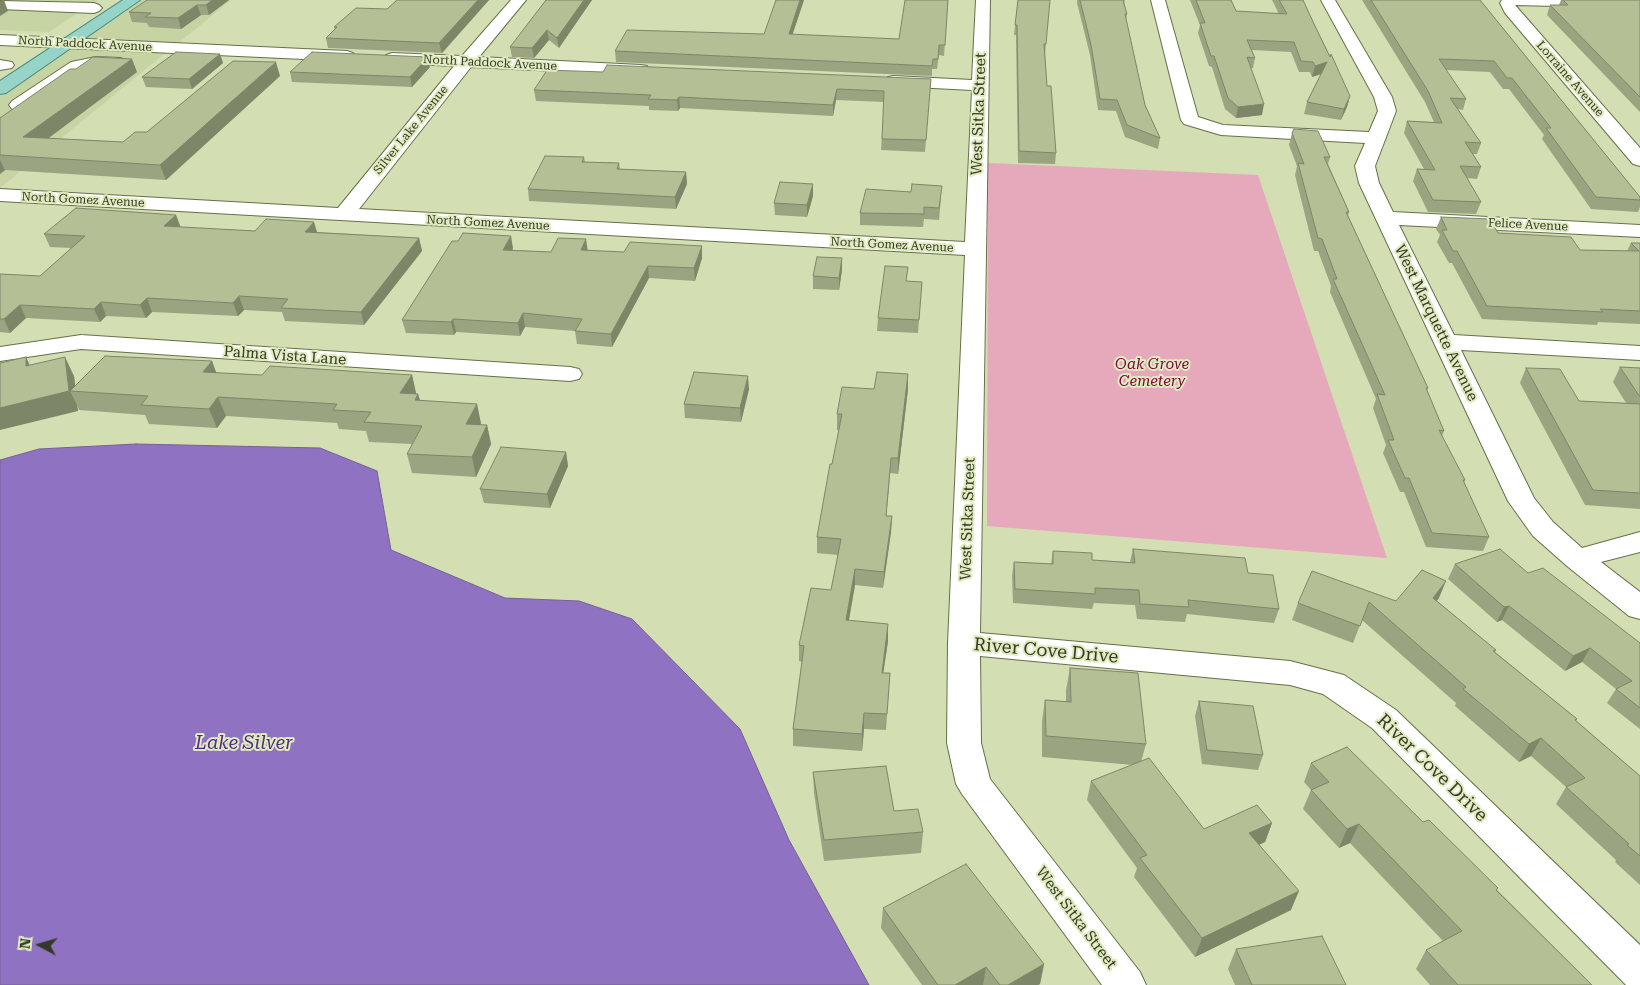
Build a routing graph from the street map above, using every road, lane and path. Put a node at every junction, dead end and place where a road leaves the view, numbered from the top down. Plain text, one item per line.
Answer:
1 (133, 0) edge
2 (519, 0) edge
3 (983, 0) edge
4 (1158, 0) edge
5 (1328, 0) edge
6 (1510, 0) edge
7 (1514, 0) edge
8 (100, 4) edge
9 (1640, 4) edge
10 (0, 5) edge
11 (68, 31) junction
12 (0, 40) edge
13 (43, 42) junction
14 (150, 47) junction
15 (466, 62) junction
16 (2, 66) edge
17 (654, 70) edge
18 (881, 80) edge
19 (980, 85) junction
20 (0, 89) edge
21 (18, 105) edge
22 (1377, 138) junction
23 (1640, 160) edge
24 (0, 195) edge
25 (343, 215) junction
26 (1385, 218) junction
27 (1640, 231) edge
28 (975, 250) junction
29 (1444, 342) junction
30 (1640, 353) edge
31 (0, 354) edge
32 (570, 374) dead end
33 (1640, 542) edge
34 (1577, 559) junction
35 (1640, 608) edge
36 (964, 643) junction
37 (1640, 972) edge
38 (1126, 985) edge

1 - 11 main road
2 - 15 street, Silver Lake Avenue
3 - 19 street, West Sitka Street
4 - 22 street
5 - 22 street, West Marquette Avenue
6 - 7 street
7 - 9 street
7 - 23 street, Lorraine Avenue
8 - 10 street
8 - 11 main road
11 - 13 street, North Paddock Avenue
11 - 14 street, North Paddock Avenue
11 - 20 main road
12 - 13 street, North Paddock Avenue
13 - 16 main road
14 - 15 street, North Paddock Avenue
14 - 21 street
15 - 17 street, North Paddock Avenue
15 - 25 street, Silver Lake Avenue
18 - 19 street
19 - 28 street, West Sitka Street
22 - 26 street, West Marquette Avenue
24 - 25 street, North Gomez Avenue
25 - 28 street, North Gomez Avenue
26 - 27 street, Felice Avenue
26 - 29 street, West Marquette Avenue
28 - 36 street, West Sitka Street
29 - 30 street
29 - 34 street, West Marquette Avenue
31 - 32 street, Palma Vista Lane
33 - 34 street
34 - 35 street, West Marquette Avenue
36 - 37 street, River Cove Drive
36 - 38 street, West Sitka Street

